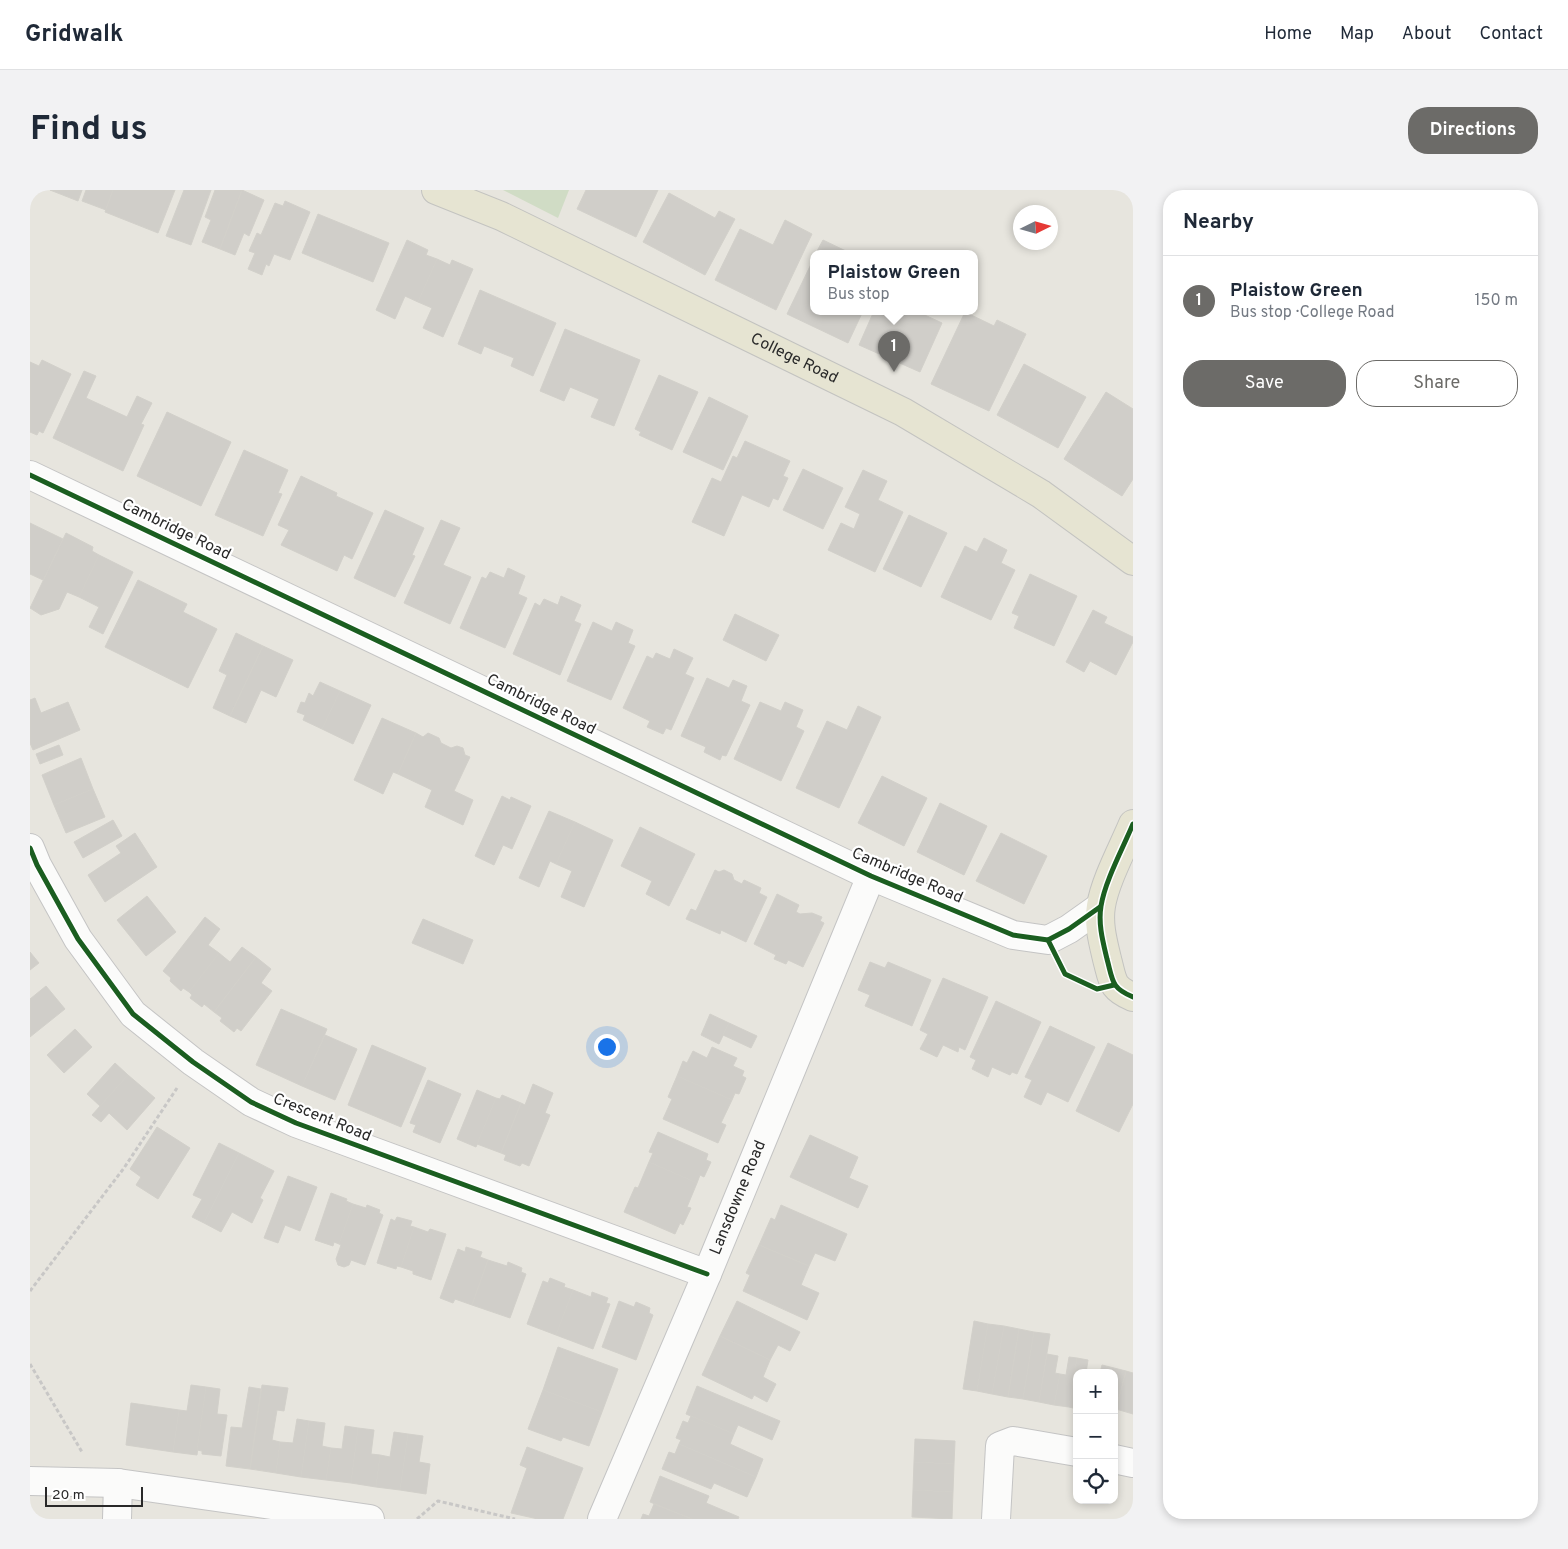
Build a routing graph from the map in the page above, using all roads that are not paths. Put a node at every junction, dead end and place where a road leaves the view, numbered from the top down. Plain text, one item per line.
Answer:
1 (436, 190) edge
2 (30, 474) edge
3 (1133, 561) edge
4 (1133, 824) edge
5 (30, 848) edge
6 (871, 876) junction
7 (1100, 907) junction
8 (1133, 998) edge
9 (707, 1274) junction
10 (1073, 1451) edge
11 (1118, 1459) edge
12 (1133, 1463) edge
13 (30, 1481) edge
14 (118, 1483) junction
15 (117, 1519) edge
16 (370, 1519) edge
17 (602, 1519) edge
18 (996, 1519) edge

1 - 3 main road, College Road
2 - 6 street, Cambridge Road
4 - 7 main road
5 - 9 street, Crescent Road
6 - 7 street, Cambridge Road
6 - 9 street, Lansdowne Road
7 - 8 main road
9 - 17 street, Lansdowne Road
10 - 18 street
11 - 12 street
13 - 14 street
14 - 15 street
14 - 16 street

